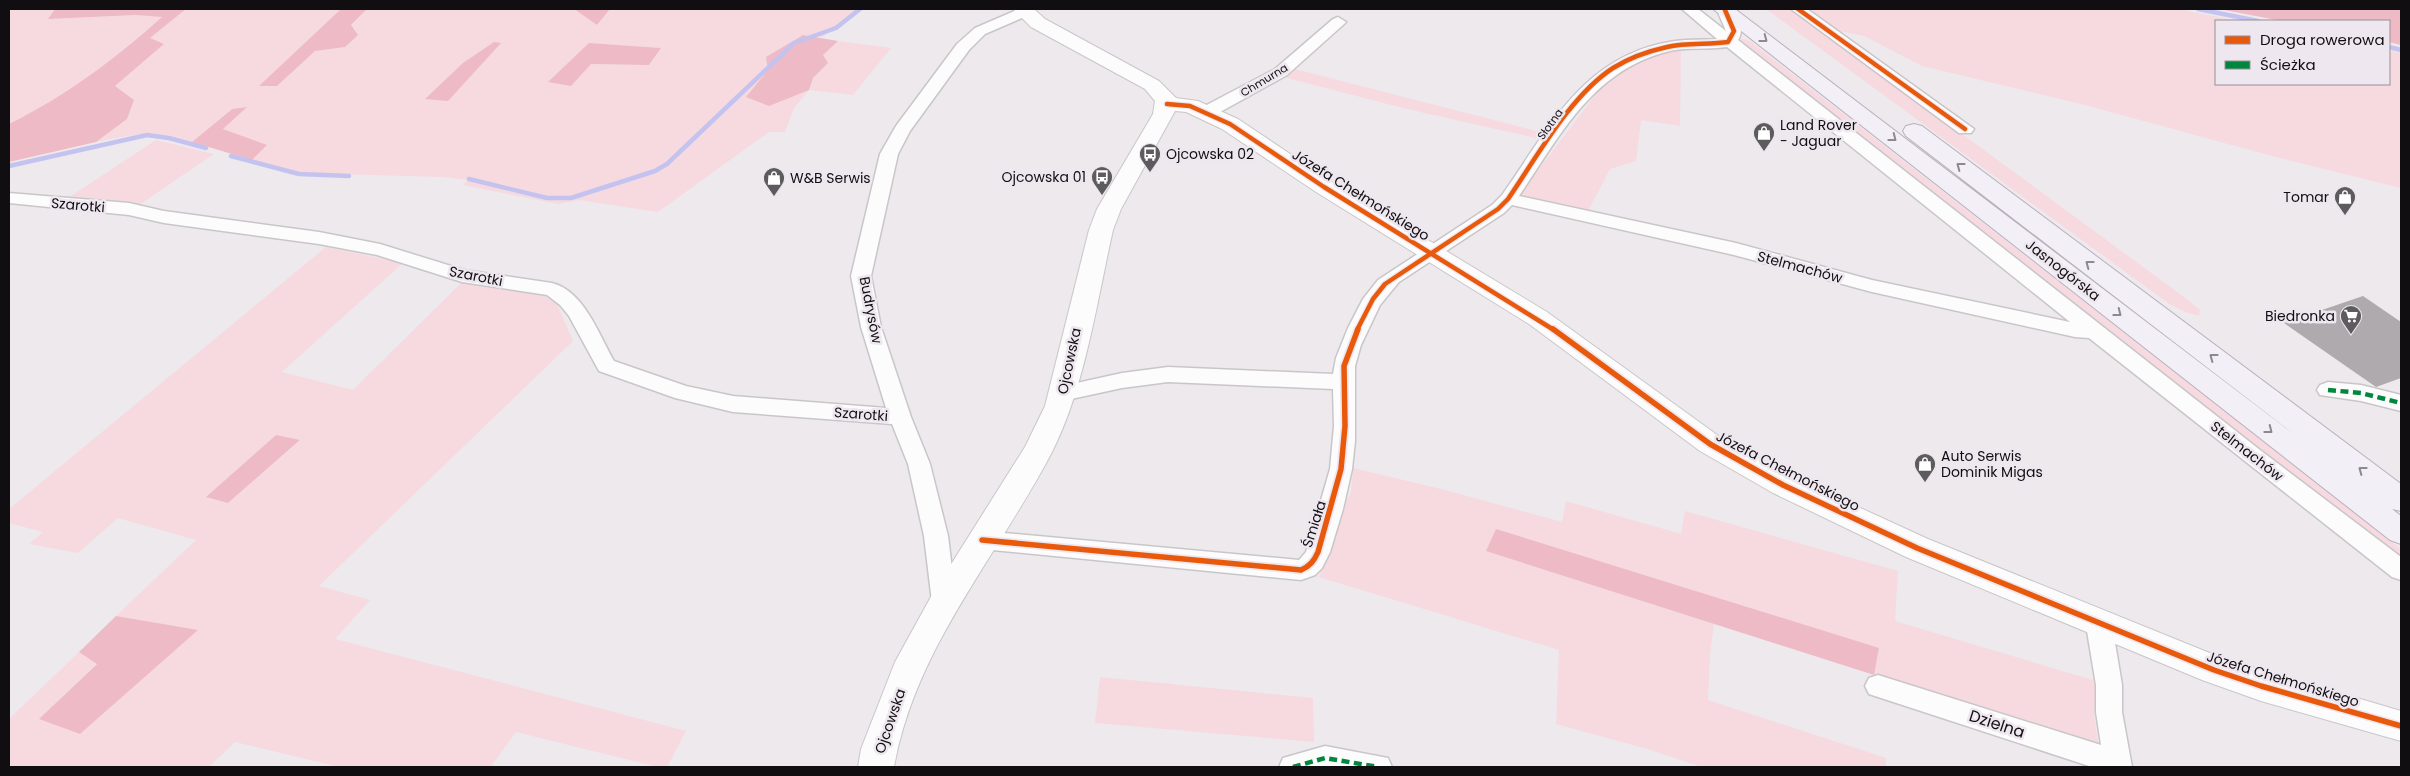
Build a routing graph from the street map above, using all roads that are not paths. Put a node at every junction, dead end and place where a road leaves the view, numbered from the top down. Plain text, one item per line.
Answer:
1 (1688, 9) edge
2 (1733, 9) edge
3 (1798, 9) edge
4 (1024, 10) edge
5 (1338, 22) dead end
6 (1728, 42) junction
7 (1167, 104) junction
8 (1207, 112) junction
9 (1965, 129) dead end
10 (9, 198) edge
11 (1508, 199) junction
12 (1431, 253) junction
13 (2094, 331) junction
14 (1343, 382) junction
15 (2328, 390) dead end
16 (1062, 393) junction
17 (2401, 402) edge
18 (900, 416) junction
19 (2401, 500) edge
20 (2401, 532) edge
21 (982, 540) junction
22 (2401, 570) edge
23 (944, 602) junction
24 (2099, 625) junction
25 (1878, 686) dead end
26 (2401, 726) edge
27 (2117, 765) edge
28 (876, 767) edge
29 (1293, 767) edge
30 (1378, 767) edge

1 - 6 street, Stelmachów
2 - 6 street
19 -> 2 main road, Jasnogórska
2 -> 20 main road, Jasnogórska
3 - 9 street
4 - 7 street
4 - 18 street, Budrysów
5 - 8 street, Chmurna
6 - 11 street, Słotna
6 - 13 street, Stelmachów
7 - 8 street, Józefa Chełmońskiego
7 - 16 street, Ojcowska
8 - 12 street, Józefa Chełmońskiego
10 - 18 street, Szarotki
11 - 12 street, Słotna
11 - 13 street, Stelmachów
12 - 14 street, Śmiała
12 - 24 street, Józefa Chełmońskiego
13 - 22 street, Stelmachów
14 - 16 street
14 - 21 street, Śmiała
15 - 17 street
16 - 21 street, Ojcowska
18 - 23 street, Budrysów
21 - 23 street, Ojcowska
23 - 28 street, Ojcowska
24 - 26 street, Józefa Chełmońskiego
24 - 27 street, Dzielna
25 - 27 street, Dzielna
29 - 30 street

